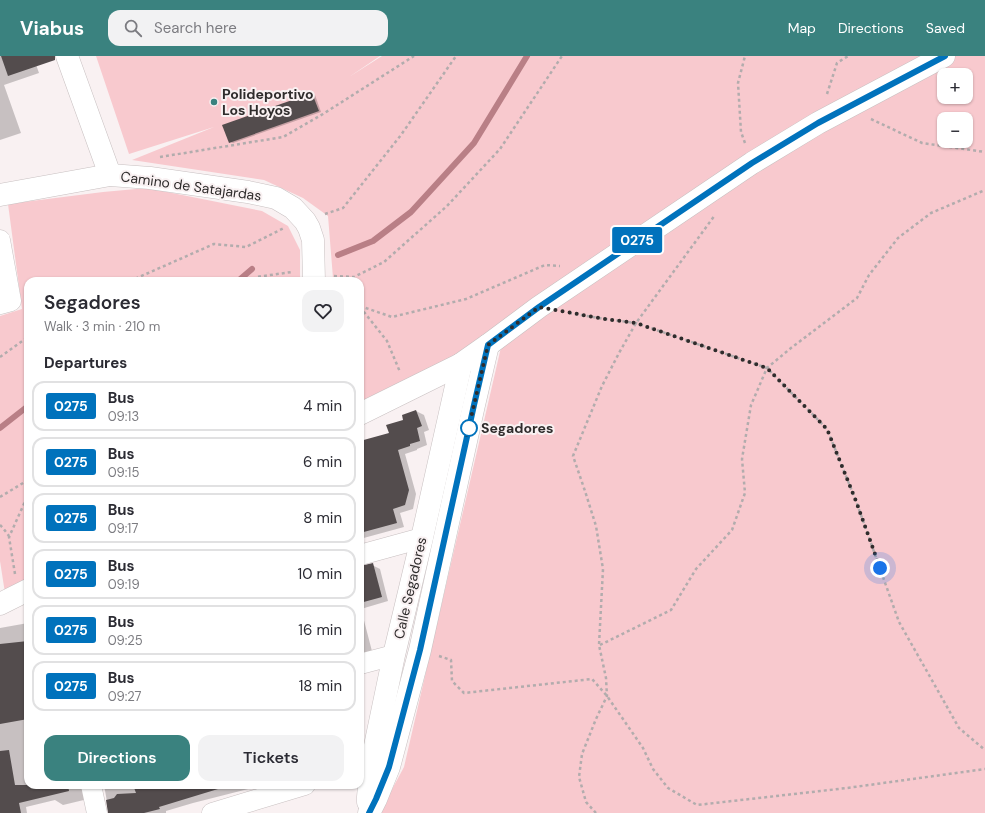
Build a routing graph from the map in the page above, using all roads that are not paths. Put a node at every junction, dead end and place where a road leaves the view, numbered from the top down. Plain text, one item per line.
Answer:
1 (67, 56) edge
2 (944, 56) edge
3 (110, 175) junction
4 (0, 196) edge
5 (0, 240) edge
6 (309, 276) edge
7 (5, 303) edge
8 (488, 345) junction
9 (461, 364) junction
10 (364, 412) edge
11 (422, 538) junction
12 (364, 554) edge
13 (394, 655) junction
14 (364, 663) edge
15 (373, 767) edge
16 (92, 789) edge
17 (292, 789) edge
18 (97, 813) edge
19 (212, 813) edge
20 (369, 813) edge

1 - 3 street, Camino de Satajardas
2 - 8 street
3 - 4 street
3 - 6 street, Camino de Satajardas
5 - 7 street
8 - 9 street
8 - 15 street, Calle Segadores
9 - 10 street
9 - 11 street, Calle Segadores
11 - 12 street
11 - 13 street, Calle Segadores
13 - 14 street
13 - 15 street, Calle Segadores
15 - 20 street, Calle Segadores
16 - 18 street
17 - 19 street

